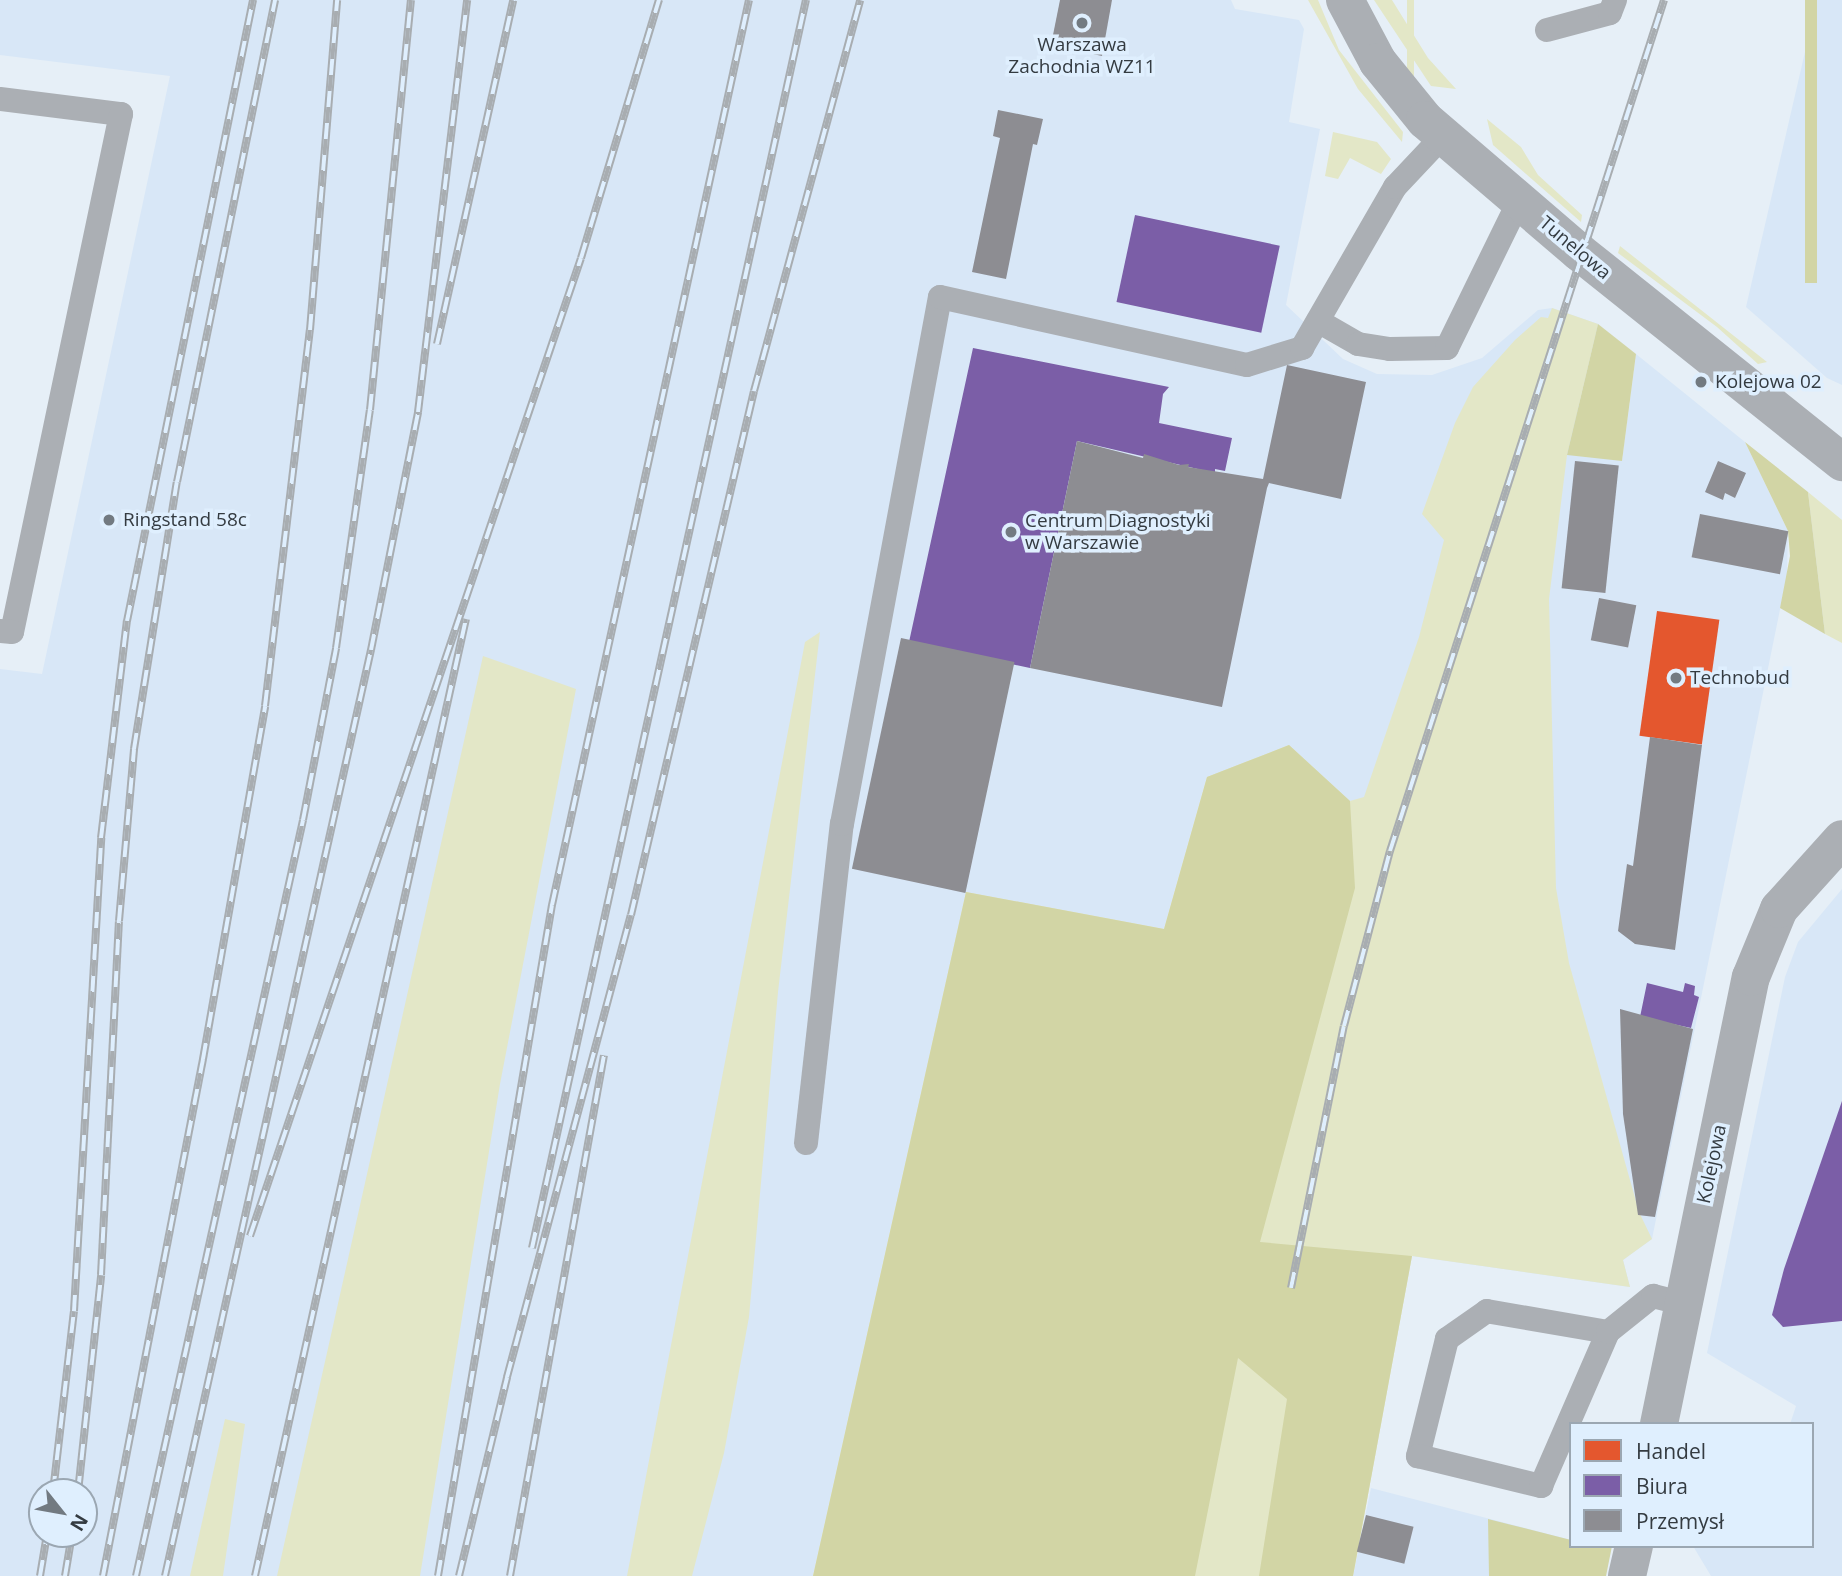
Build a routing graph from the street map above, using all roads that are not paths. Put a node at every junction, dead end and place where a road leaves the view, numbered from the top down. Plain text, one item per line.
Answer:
1 (1345, 0) edge
2 (1615, 0) edge
3 (1547, 30) dead end
4 (0, 99) edge
5 (1443, 136) junction
6 (1518, 201) junction
7 (1318, 321) junction
8 (1842, 462) edge
9 (0, 631) edge
10 (1842, 839) edge
11 (806, 1143) dead end
12 (1684, 1304) junction
13 (1608, 1332) junction
14 (1659, 1422) edge
15 (1634, 1548) edge
16 (1627, 1576) edge

1 - 5 street, Tunelowa
2 - 3 lane
4 - 9 lane
5 - 6 street, Tunelowa
5 - 7 lane
6 - 7 lane
6 - 8 street, Tunelowa
7 - 11 lane
10 - 12 street, Kolejowa
12 - 13 lane
12 - 14 street, Kolejowa
13 - 13 lane
15 - 16 street

